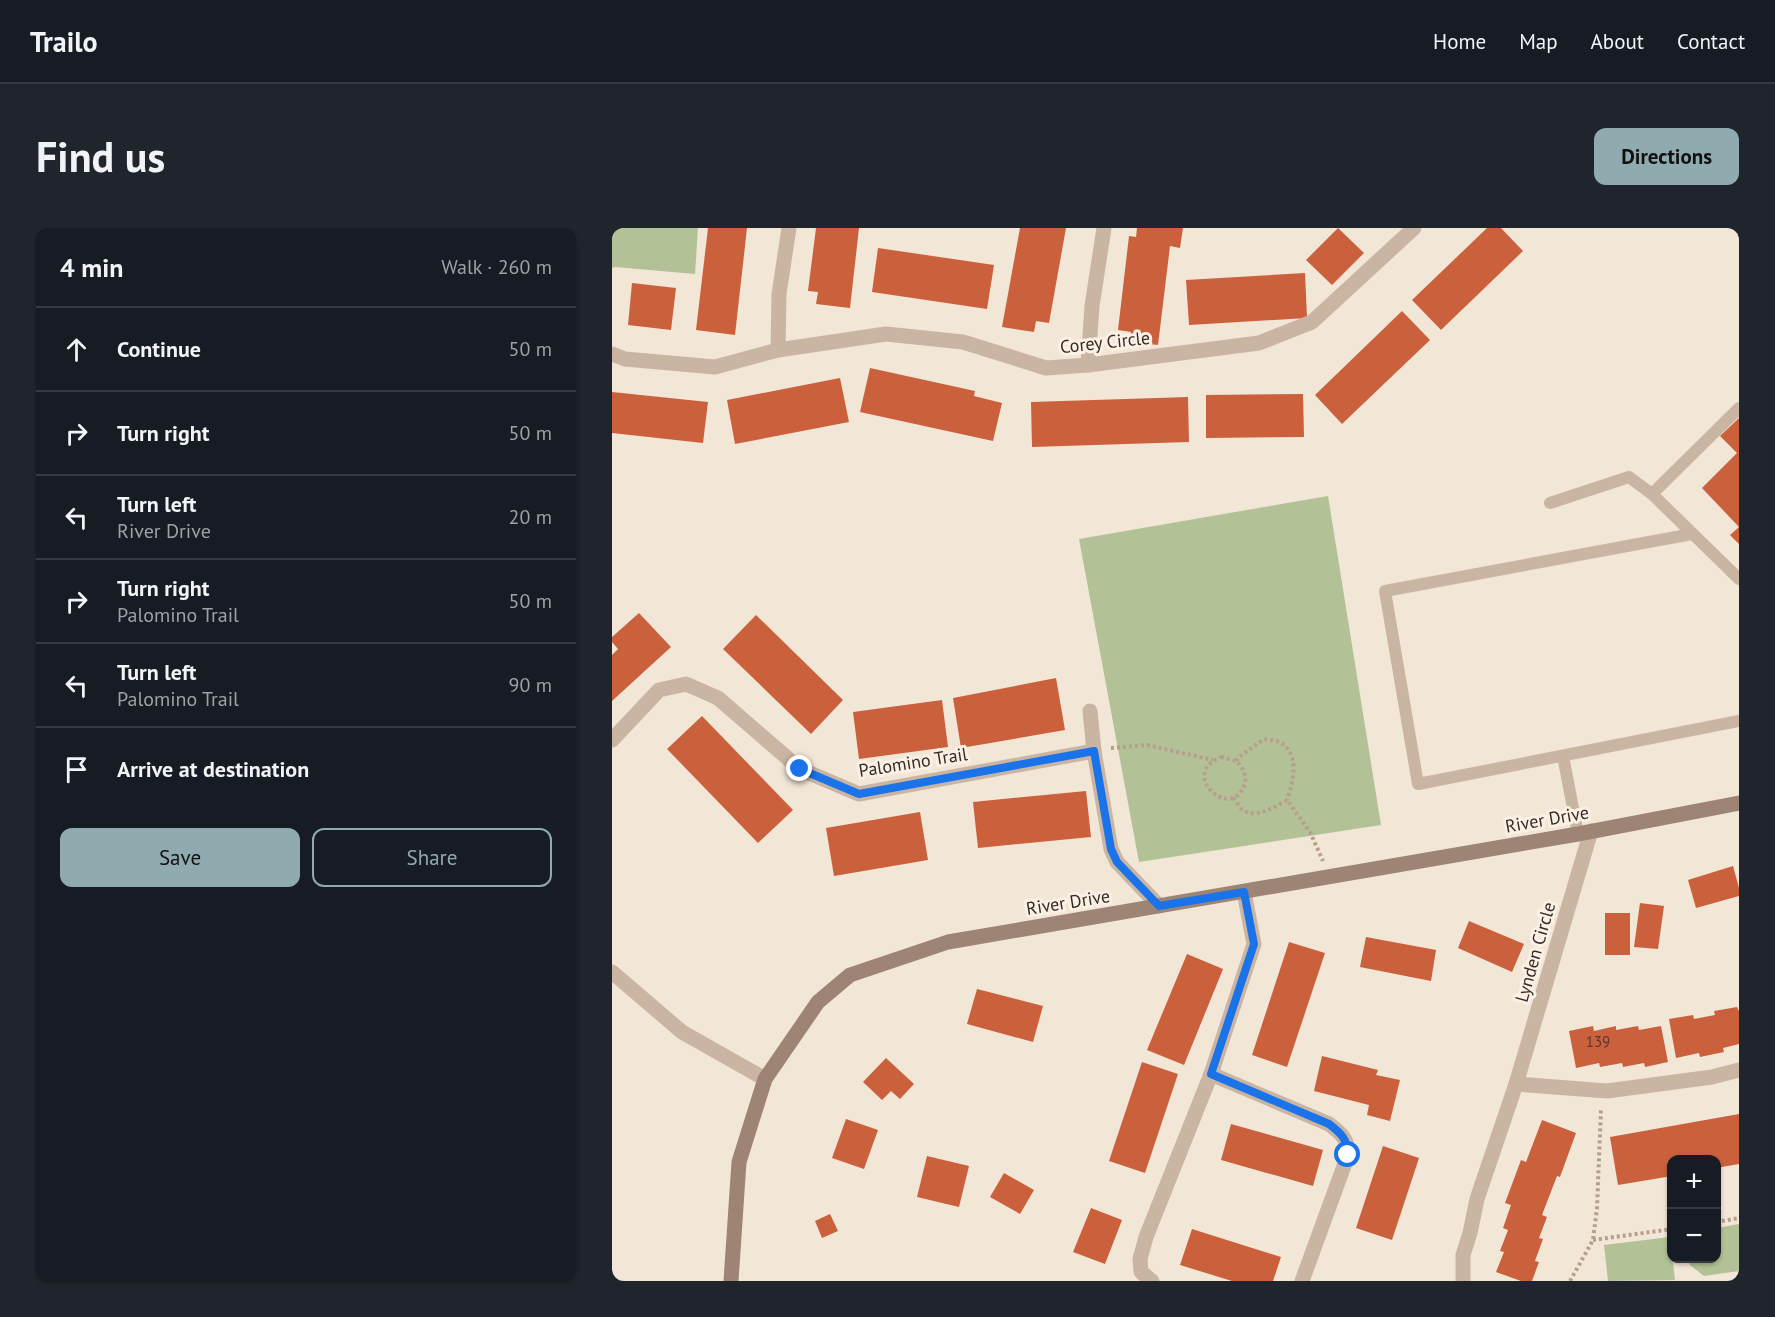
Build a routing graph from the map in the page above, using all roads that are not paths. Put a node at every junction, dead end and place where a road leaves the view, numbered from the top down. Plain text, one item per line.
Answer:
1 (789, 228) edge
2 (1104, 228) edge
3 (1414, 228) edge
4 (778, 350) junction
5 (612, 354) edge
6 (1088, 365) junction
7 (1739, 408) edge
8 (1652, 494) junction
9 (1550, 503) dead end
10 (1692, 534) junction
11 (1739, 579) edge
12 (1090, 711) dead end
13 (1739, 721) edge
14 (612, 740) edge
15 (1094, 751) junction
16 (1563, 756) junction
17 (1739, 803) edge
18 (1584, 832) junction
19 (1244, 892) junction
20 (1159, 906) junction
21 (612, 972) edge
22 (1739, 1070) edge
23 (1211, 1074) junction
24 (765, 1078) junction
25 (1516, 1084) junction
26 (731, 1281) edge
27 (1152, 1281) edge
28 (1302, 1281) edge
29 (1463, 1281) edge

1 - 4 street
2 - 6 street
3 - 6 street, Corey Circle
4 - 5 street, Corey Circle
4 - 6 street, Corey Circle
7 - 8 lane
8 - 9 lane
8 - 10 lane
10 - 11 lane
10 - 16 lane
12 - 15 street
13 - 16 lane
14 - 15 street, Palomino Trail
15 - 20 street
16 - 18 lane
17 - 18 main road, River Drive
18 - 19 main road, River Drive
18 - 25 street, Lynden Circle
19 - 20 main road, River Drive
19 - 23 street
20 - 24 main road, River Drive
21 - 24 street
22 - 25 street
23 - 27 street
23 - 28 street
24 - 26 main road, River Drive
25 - 29 street, Lynden Circle

